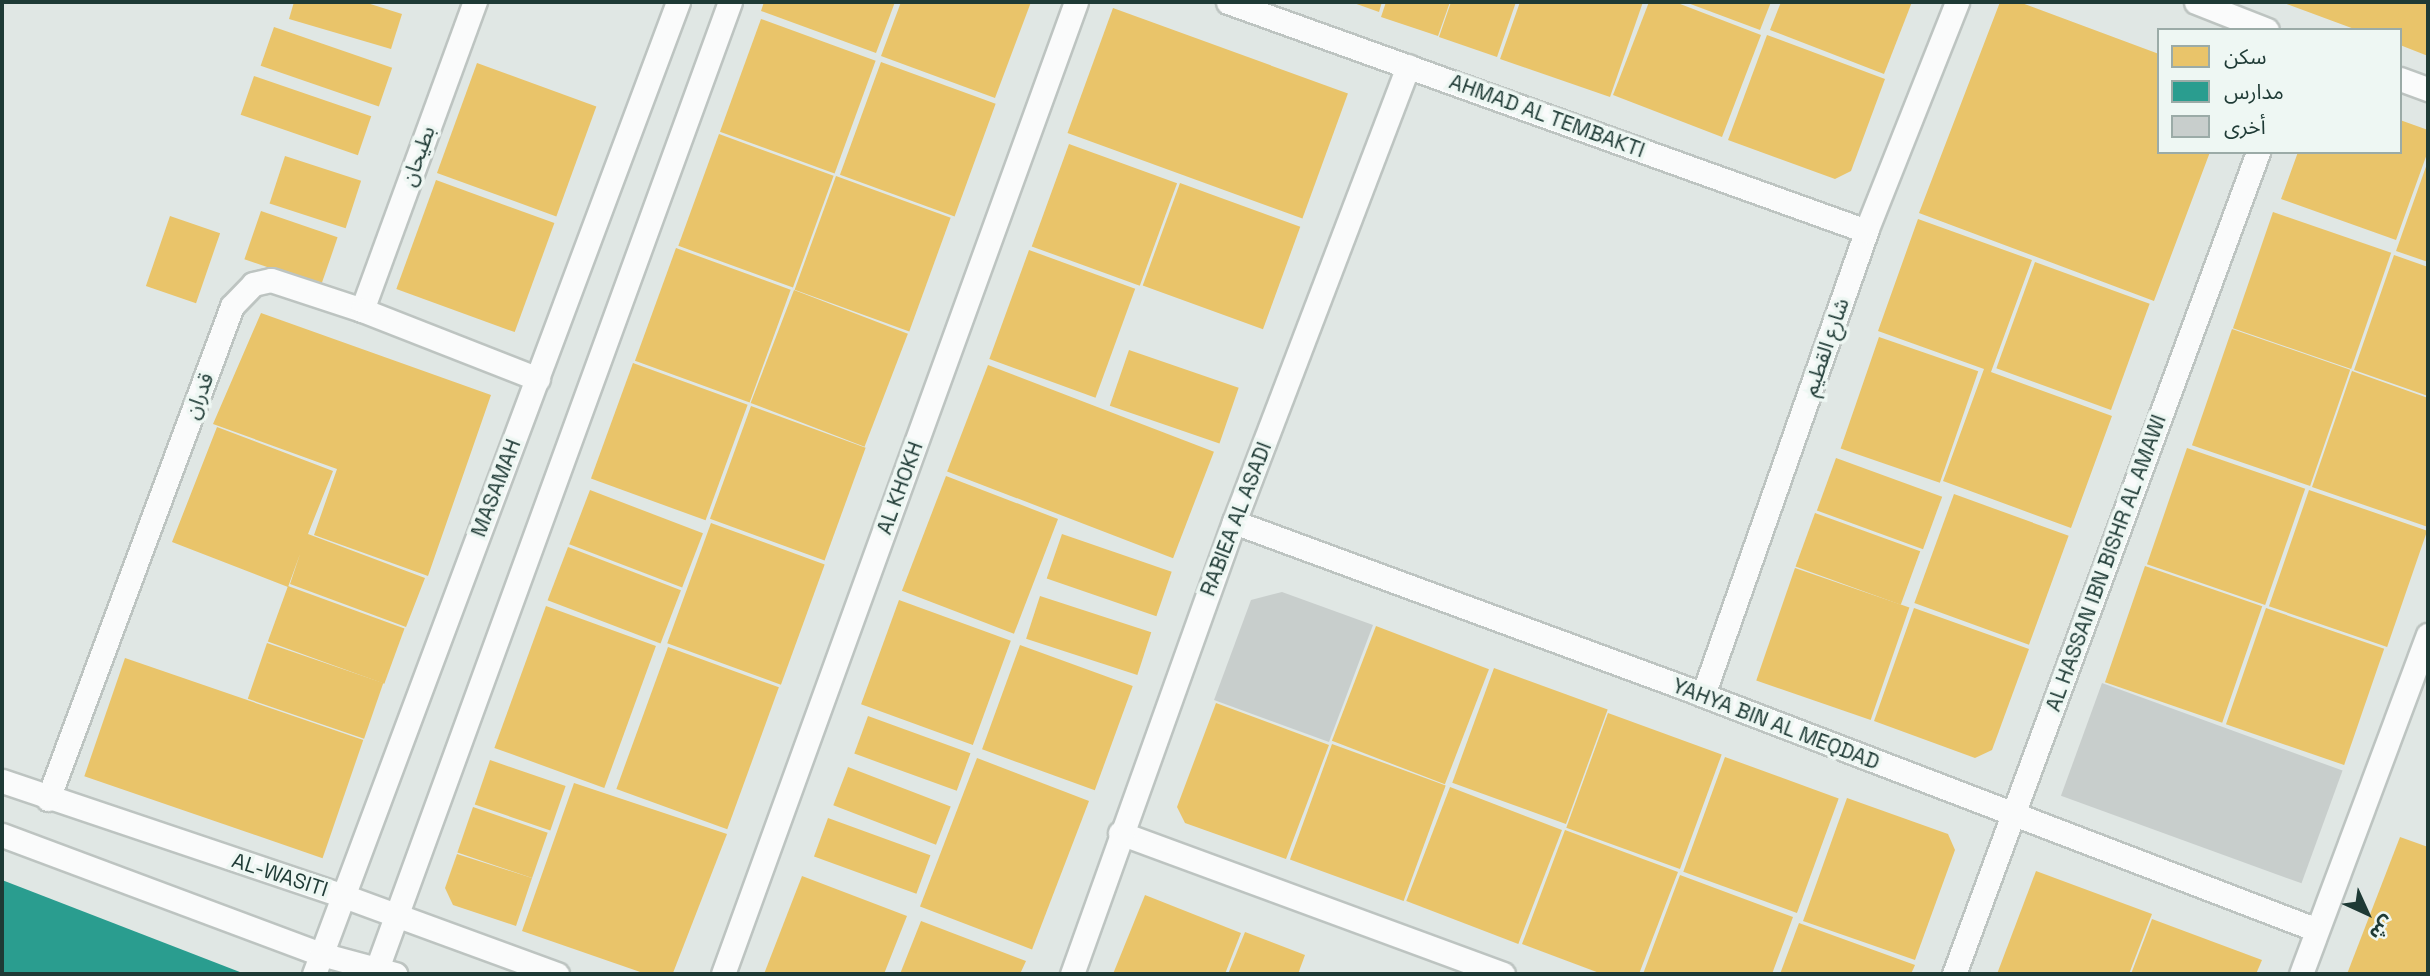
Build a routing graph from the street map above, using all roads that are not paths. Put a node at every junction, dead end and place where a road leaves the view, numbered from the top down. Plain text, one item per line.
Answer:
1 (475, 2) edge
2 (678, 2) edge
3 (730, 2) edge
4 (1076, 2) edge
5 (1228, 2) edge
6 (1956, 2) edge
7 (2196, 2) edge
8 (2262, 28) edge
9 (1408, 66) junction
10 (2402, 80) edge
11 (2428, 89) edge
12 (2257, 154) edge
13 (1866, 231) junction
14 (362, 310) junction
15 (538, 379) junction
16 (1234, 522) junction
17 (2428, 635) edge
18 (1703, 695) junction
19 (2, 781) edge
20 (48, 799) junction
21 (2014, 815) junction
22 (1120, 833) junction
23 (2, 835) edge
24 (341, 895) junction
25 (399, 916) junction
26 (2317, 930) junction
27 (318, 964) edge
28 (383, 972) edge
29 (557, 974) edge
30 (723, 974) edge
31 (1072, 974) edge
32 (1503, 974) edge
33 (1954, 974) edge
34 (2301, 974) edge

1 - 14 street, بطيحان
2 - 15 street, MASAMAH
3 - 25 street
4 - 30 street, AL KHOKH
5 - 9 street, AHMAD AL TEMBAKTI
6 - 13 street, شارع القطيم
7 - 8 street
9 - 13 street, AHMAD AL TEMBAKTI
9 - 16 street, RABIEA AL ASADI
10 - 11 street
12 - 21 street, AL HASSAN IBN BISHR AL AMAWI
13 - 18 street, شارع القطيم
14 - 15 street, قدران
14 - 20 street, قدران
15 - 24 street, MASAMAH
16 - 18 street, YAHYA BIN AL MEQDAD
16 - 22 street, RABIEA AL ASADI
17 - 26 street
18 - 21 street, YAHYA BIN AL MEQDAD
19 - 20 street, AL-WASITI
20 - 24 street, AL-WASITI
21 - 26 street, YAHYA BIN AL MEQDAD
21 - 33 street, AL HASSAN IBN BISHR AL AMAWI
22 - 31 street, RABIEA AL ASADI
22 - 32 street
23 - 27 street
24 - 25 street, AL-WASITI
24 - 27 street, MASAMAH
25 - 28 street
25 - 29 street, AL-WASITI
26 - 34 street
27 - 28 street

